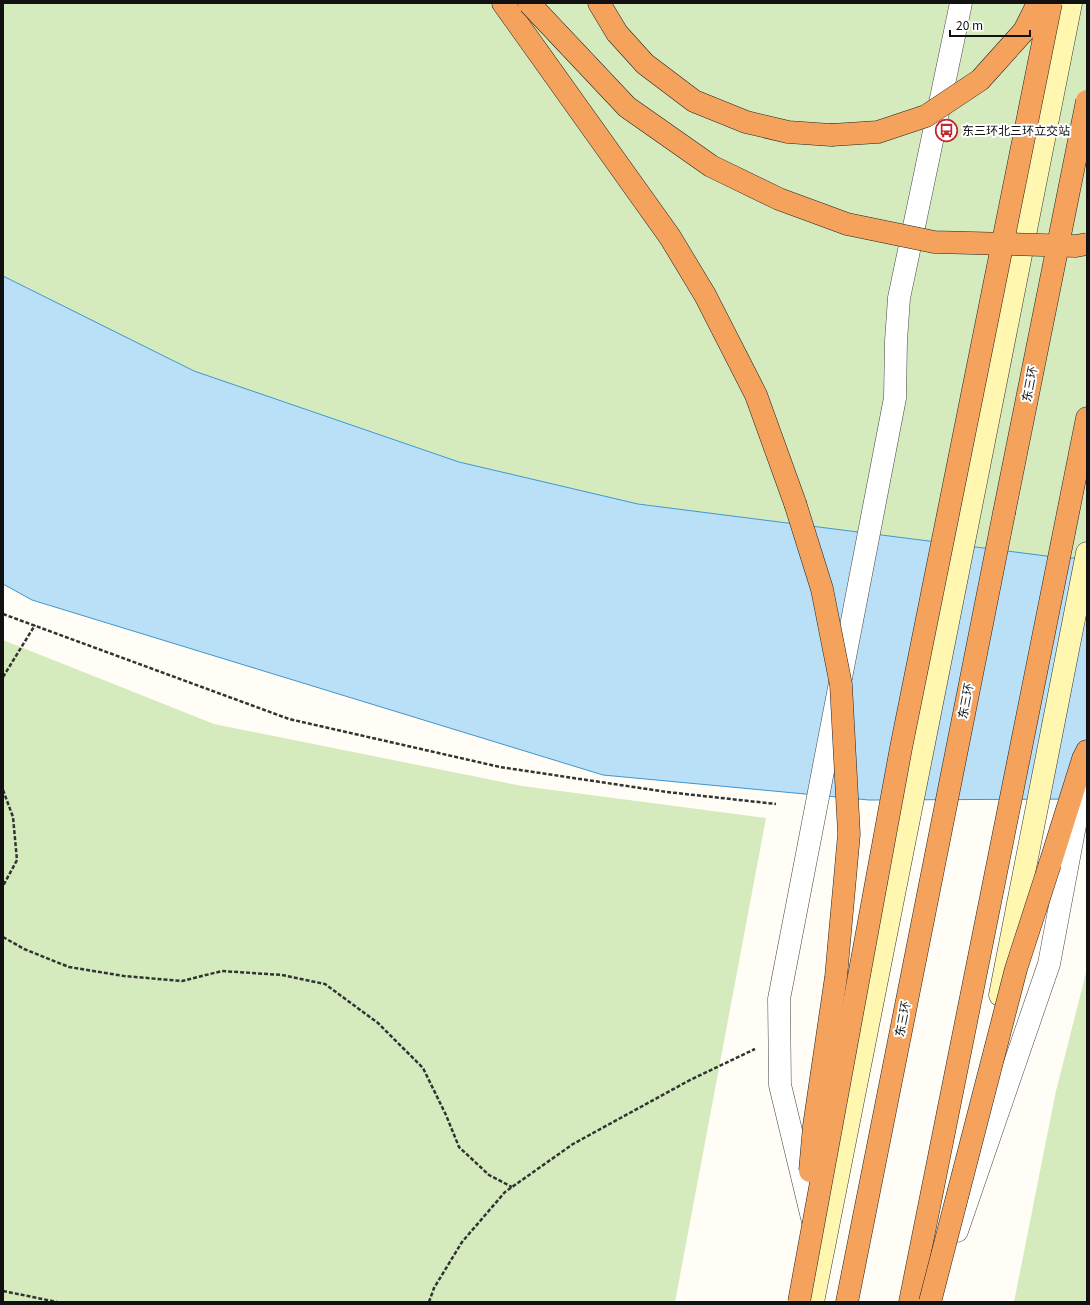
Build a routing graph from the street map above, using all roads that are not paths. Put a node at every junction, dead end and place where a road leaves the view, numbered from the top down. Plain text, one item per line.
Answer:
1 (503, 3) edge
2 (529, 3) edge
3 (599, 3) edge
4 (961, 3) edge
5 (1038, 3) edge
6 (1051, 3) edge
7 (1071, 3) edge
8 (1087, 101) edge
9 (1087, 244) edge
10 (1087, 418) edge
11 (1087, 553) edge
12 (1087, 751) edge
13 (1087, 760) edge
14 (822, 1257) junction
15 (946, 1263) junction
16 (798, 1302) edge
17 (813, 1302) edge
18 (846, 1302) edge
19 (910, 1302) edge
20 (930, 1302) edge
21 (939, 1302) edge

1 - 16 highway, bridge
2 - 9 highway, bridge
3 - 5 highway, bridge
4 - 14 street, bridge
6 - 16 highway, bridge
7 - 14 main road
8 - 18 highway, 东三环, bridge
10 - 19 highway
11 - 15 main road
12 - 20 highway, bridge
13 - 15 street
14 - 17 main road
15 - 21 main road

